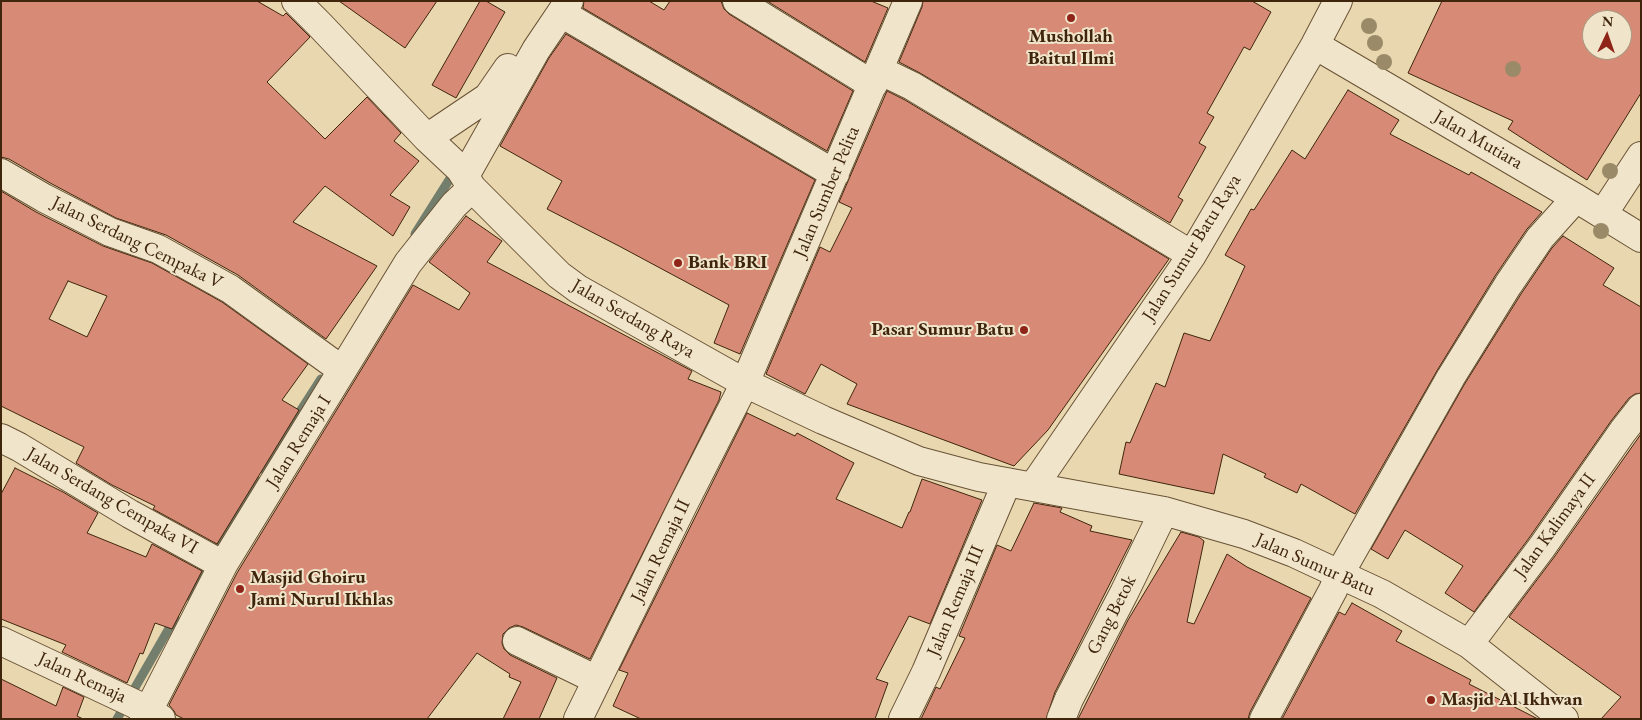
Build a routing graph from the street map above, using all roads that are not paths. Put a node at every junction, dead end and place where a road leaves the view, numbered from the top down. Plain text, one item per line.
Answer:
1 (296, 1) edge
2 (737, 1) edge
3 (908, 1) edge
4 (1338, 1) edge
5 (560, 5) edge
6 (1315, 45) junction
7 (876, 77) junction
8 (1641, 156) edge
9 (453, 165) junction
10 (1, 173) edge
11 (835, 174) junction
12 (1576, 198) junction
13 (1603, 214) junction
14 (1641, 238) edge
15 (1192, 255) junction
16 (332, 362) junction
17 (745, 383) junction
18 (1641, 408) edge
19 (1, 438) edge
20 (1020, 484) junction
21 (1164, 511) junction
22 (214, 560) junction
23 (1340, 573) junction
24 (1, 640) edge
25 (517, 641) dead end
26 (1469, 644) junction
27 (597, 680) junction
28 (147, 713) edge
29 (1556, 716) edge
30 (578, 719) edge
31 (903, 719) edge
32 (1061, 719) edge
33 (1264, 719) edge

1 - 9 street, Jalan Serdang Raya
2 - 7 street
3 - 7 street, Jalan Sumber Pelita
4 - 6 street, Jalan Sumur Batu Raya
5 - 9 street
5 - 9 street
5 - 11 street
6 - 12 street, Jalan Mutiara
6 - 15 street, Jalan Sumur Batu Raya
7 - 11 street, Jalan Sumber Pelita
7 - 15 street
8 - 13 street
9 - 16 street, Jalan Remaja I
9 - 17 street, Jalan Serdang Raya
10 - 16 street, Jalan Serdang Cempaka V
11 - 17 street, Jalan Sumber Pelita
12 - 13 street, Jalan Mutiara
12 - 23 street
13 - 14 street, Jalan Mutiara
15 - 20 street, Jalan Sumur Batu Raya
16 - 22 street, Jalan Remaja I
17 - 20 street, Jalan Serdang Raya
17 - 27 street, Jalan Remaja II
18 - 26 street, Jalan Kalimaya II
19 - 22 street, Jalan Serdang Cempaka VI
20 - 21 street, Jalan Sumur Batu
20 - 31 street, Jalan Remaja III
21 - 23 street, Jalan Sumur Batu
21 - 32 street, Gang Betok
22 - 28 street, Jalan Remaja I
23 - 26 street, Jalan Sumur Batu
23 - 33 street
24 - 28 street, Jalan Remaja
25 - 27 street
26 - 29 street, Jalan Sumur Batu
27 - 30 street, Jalan Remaja II

